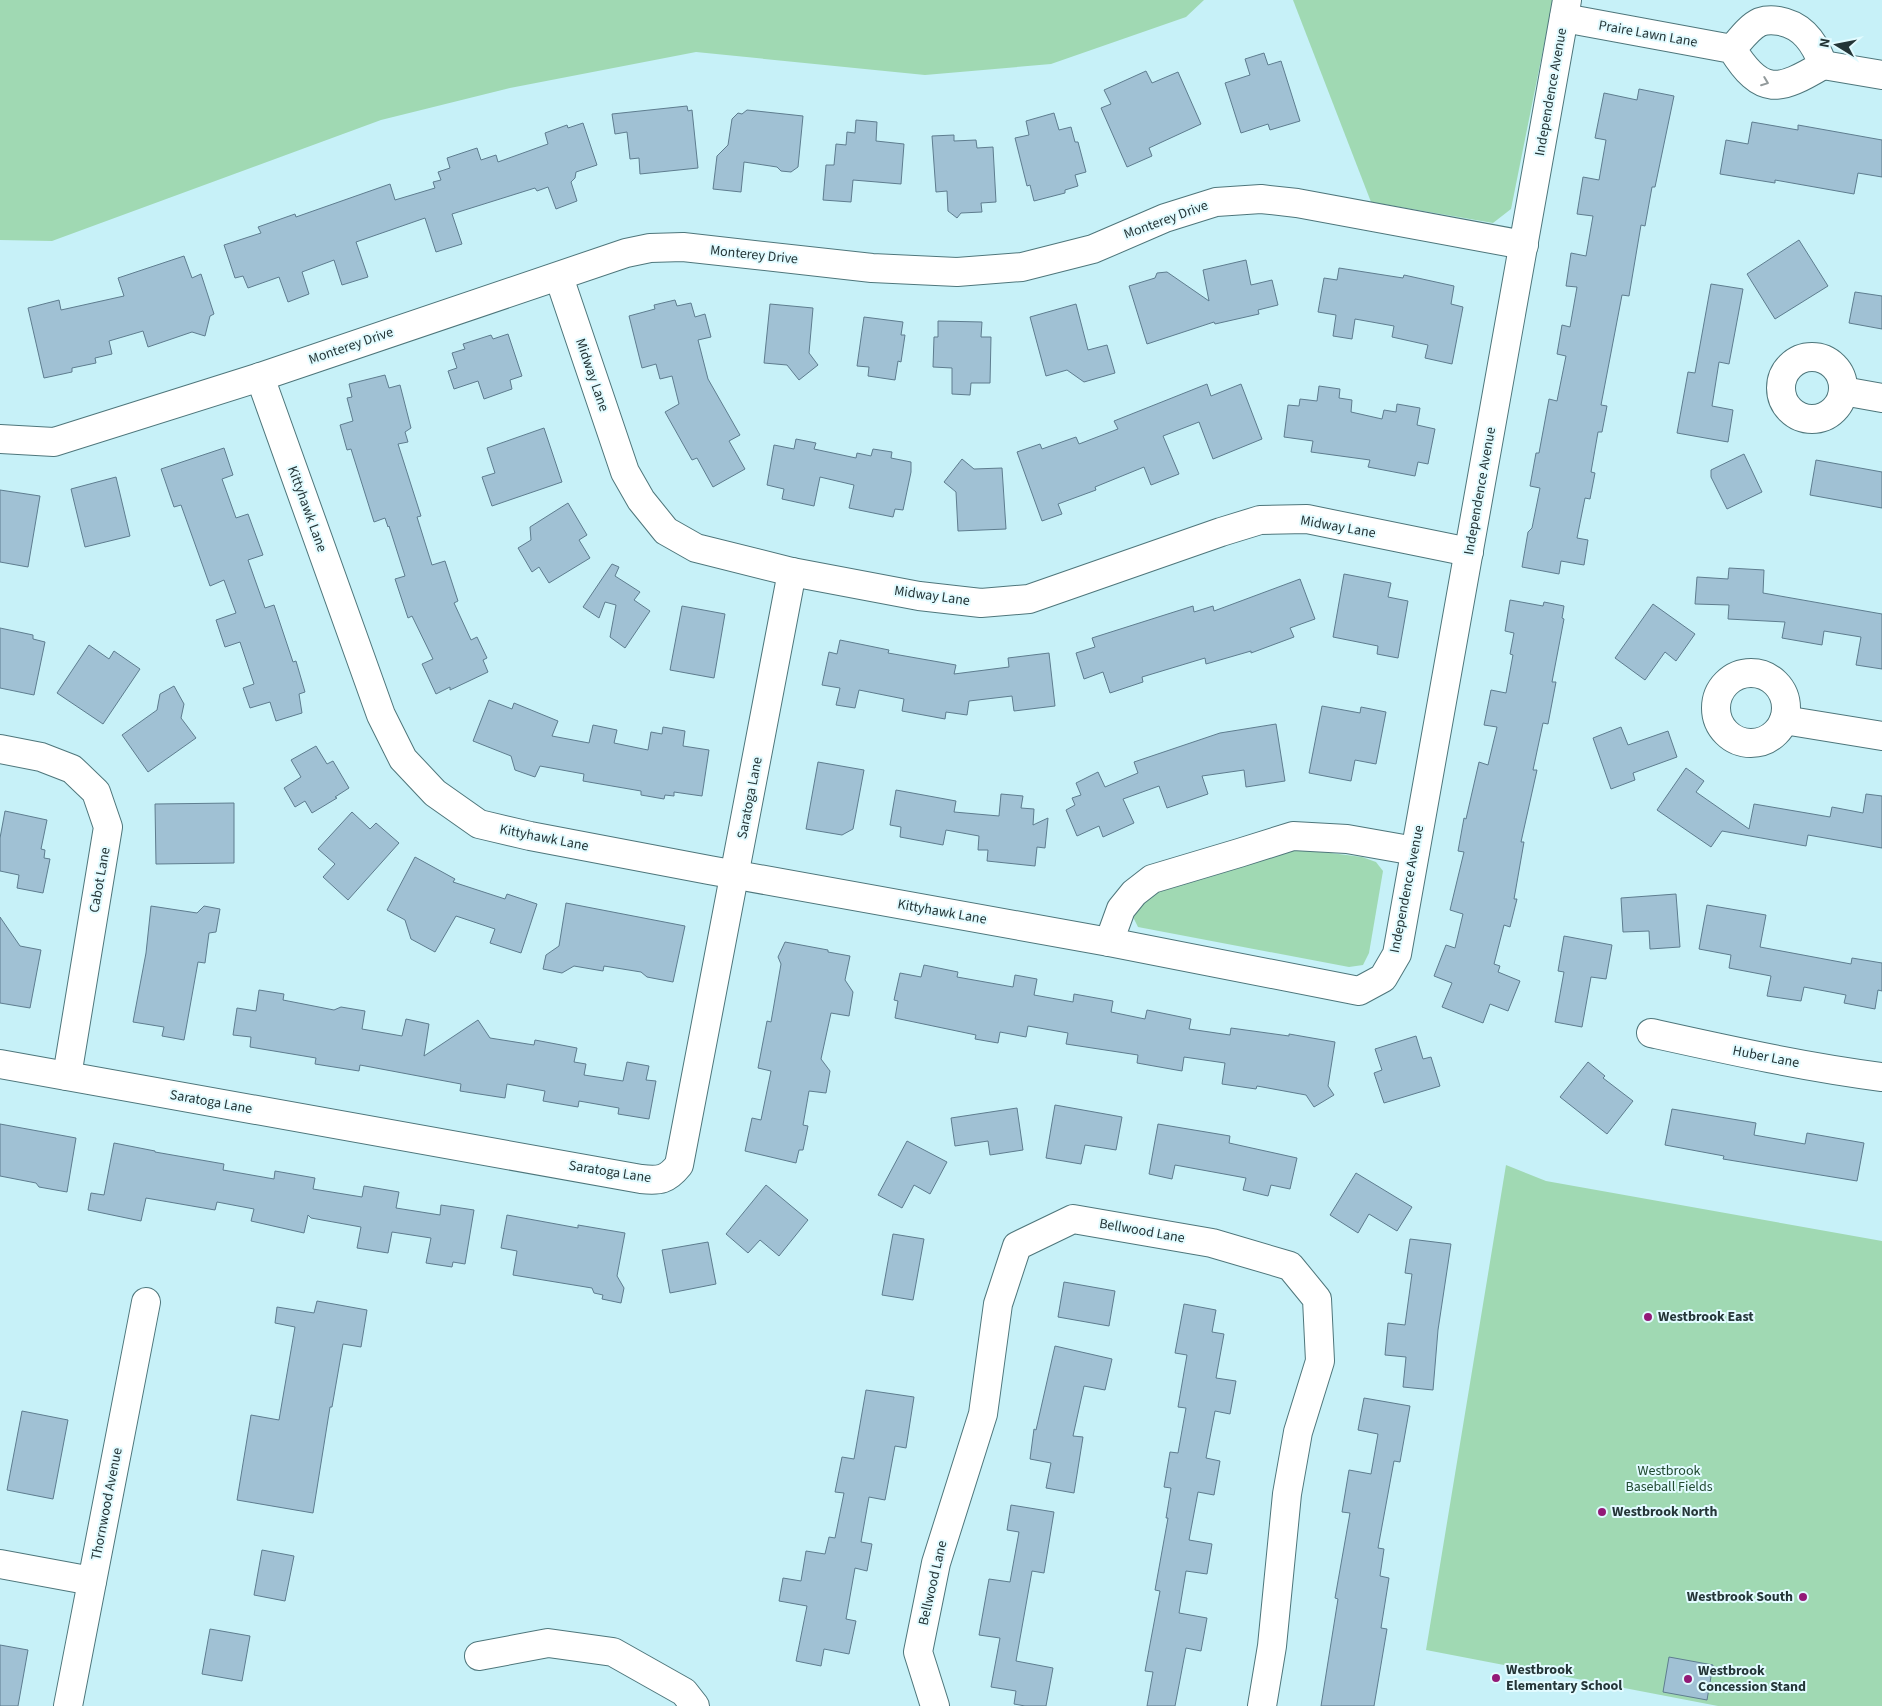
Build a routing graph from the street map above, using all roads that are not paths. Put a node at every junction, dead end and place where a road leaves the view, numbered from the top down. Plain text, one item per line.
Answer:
1 (1566, 9) edge
2 (1732, 49) junction
3 (1823, 65) junction
4 (1882, 75) edge
5 (1524, 245) junction
6 (559, 277) junction
7 (260, 377) junction
8 (1843, 391) dead end
9 (1882, 398) edge
10 (0, 439) edge
11 (1469, 552) junction
12 (792, 572) junction
13 (1784, 720) dead end
14 (1882, 736) edge
15 (0, 749) edge
16 (1415, 851) junction
17 (736, 875) junction
18 (1109, 942) junction
19 (1383, 978) joint
20 (1651, 1033) dead end
21 (0, 1064) edge
22 (67, 1076) junction
23 (1882, 1077) edge
24 (146, 1302) dead end
25 (0, 1564) edge
26 (92, 1581) junction
27 (479, 1656) dead end
28 (68, 1706) edge
29 (695, 1706) edge
30 (935, 1706) edge
31 (1262, 1706) edge

1 - 2 street, Praire Lawn Lane
1 - 5 street, Independence Avenue
2 -> 3 street
2 - 3 street
3 - 4 street
5 - 6 street, Monterey Drive
5 - 11 street, Independence Avenue
6 - 7 street, Monterey Drive
6 - 12 street, Midway Lane
7 - 10 street, Monterey Drive
7 - 17 street, Kittyhawk Lane
8 - 9 street
11 - 12 street, Midway Lane
11 - 16 street, Independence Avenue
12 - 17 street, Saratoga Lane
13 - 14 street
15 - 22 street, Cabot Lane
16 - 18 street
16 - 19 street, Independence Avenue
17 - 18 street, Kittyhawk Lane
17 - 22 street, Saratoga Lane
18 - 19 street, Kittyhawk Lane
20 - 23 street, Huber Lane
21 - 22 street, Saratoga Lane
24 - 26 street, Thornwood Avenue
25 - 26 street
26 - 28 street, Thornwood Avenue
27 - 29 street
30 - 31 street, Bellwood Lane

